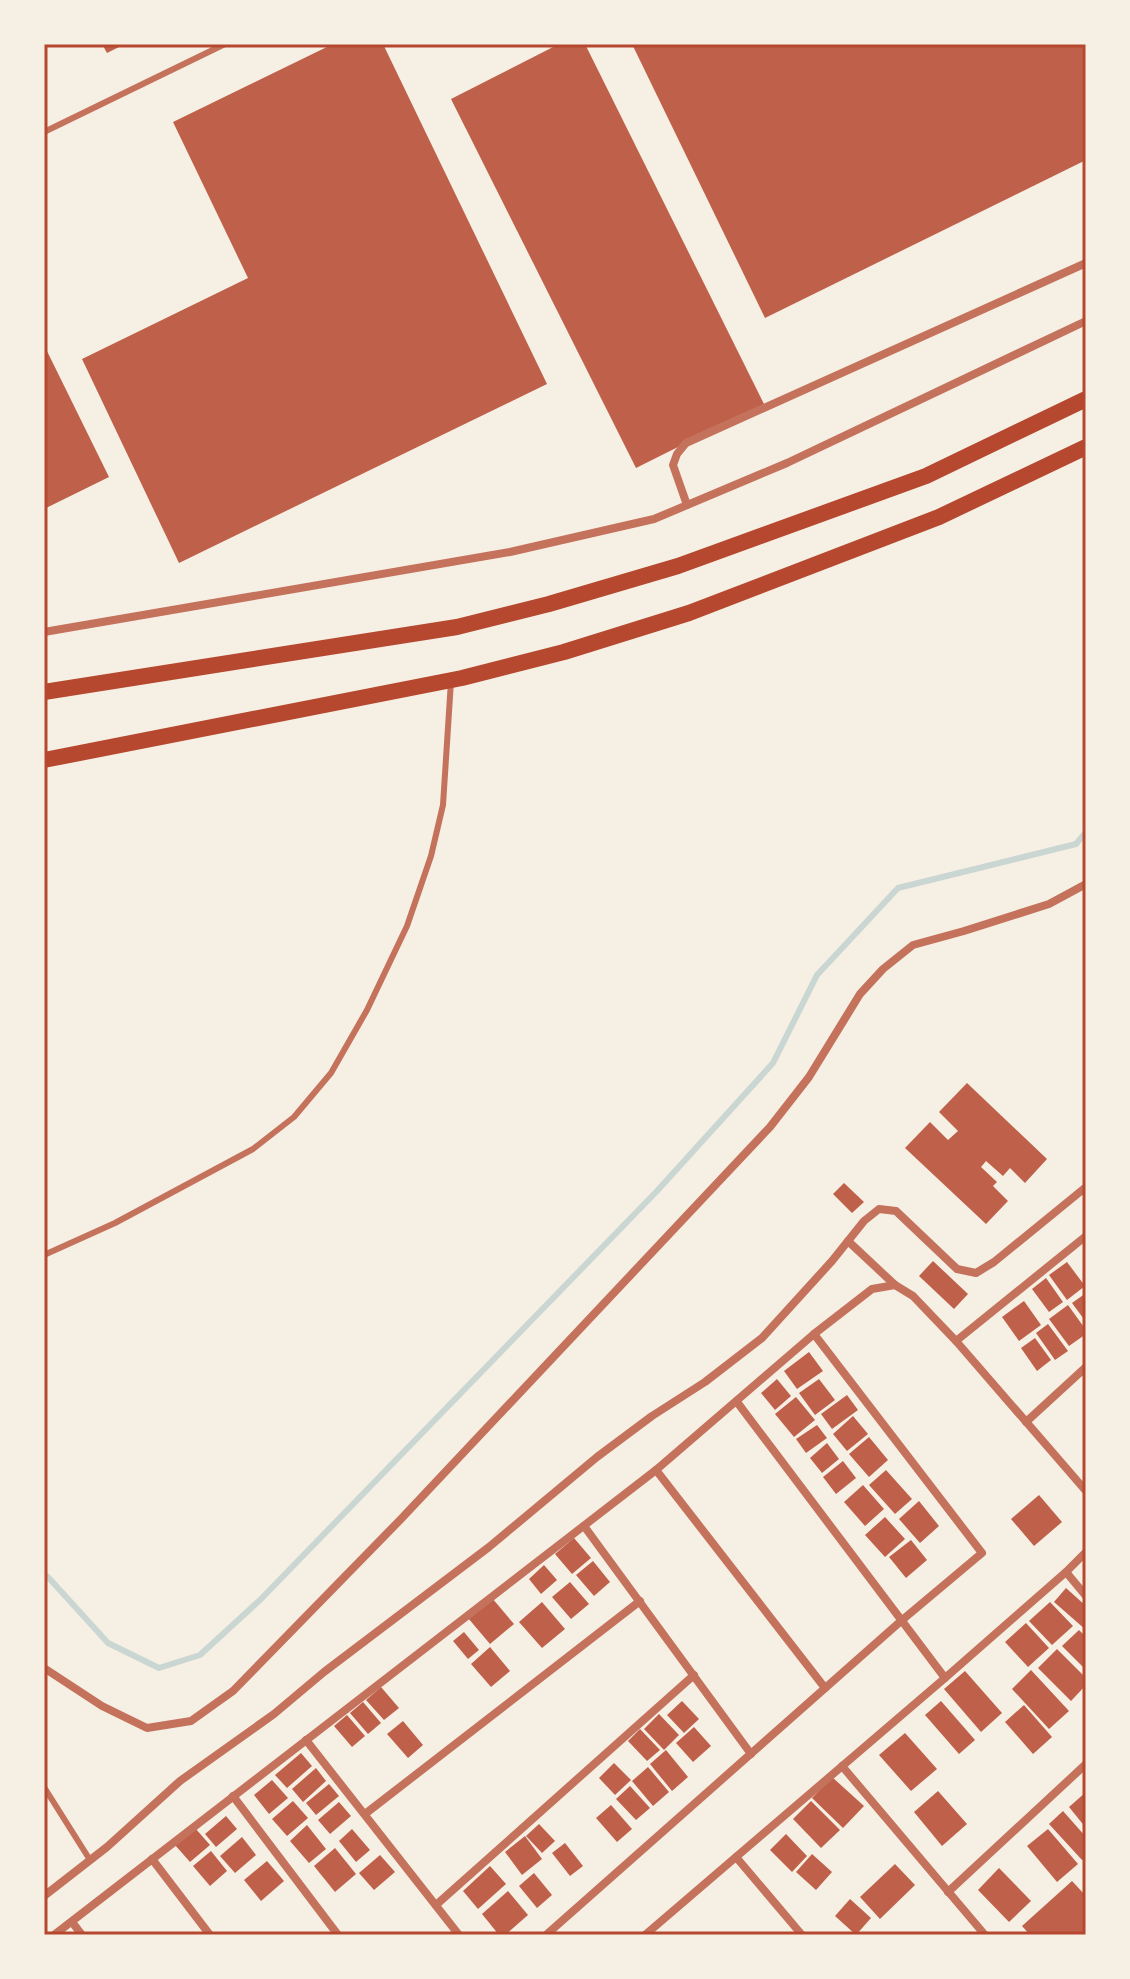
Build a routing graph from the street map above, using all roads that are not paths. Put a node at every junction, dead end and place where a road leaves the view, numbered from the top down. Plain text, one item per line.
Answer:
1 (225, 44) edge
2 (44, 132) edge
3 (1086, 263) edge
4 (1086, 321) edge
5 (1086, 399) edge
6 (1086, 447) edge
7 (687, 505) junction
8 (44, 632) edge
9 (451, 680) junction
10 (44, 692) edge
11 (44, 760) edge
12 (1086, 884) edge
13 (1086, 1187) edge
14 (1086, 1236) edge
15 (848, 1241) junction
16 (44, 1255) edge
17 (895, 1285) junction
18 (814, 1334) junction
19 (956, 1341) junction
20 (1086, 1367) edge
21 (737, 1402) junction
22 (1026, 1422) junction
23 (656, 1470) junction
24 (1086, 1491) edge
25 (584, 1526) junction
26 (1086, 1552) edge
27 (1066, 1572) junction
28 (1086, 1596) edge
29 (640, 1601) junction
30 (901, 1621) junction
31 (44, 1668) edge
32 (694, 1675) junction
33 (945, 1678) junction
34 (825, 1688) junction
35 (306, 1740) junction
36 (751, 1754) junction
37 (1086, 1764) edge
38 (842, 1766) junction
39 (44, 1787) edge
40 (233, 1796) junction
41 (365, 1814) junction
42 (736, 1857) junction
43 (152, 1859) junction
44 (90, 1860) junction
45 (948, 1892) junction
46 (44, 1896) edge
47 (436, 1905) junction
48 (72, 1922) junction
49 (54, 1935) edge
50 (82, 1935) edge
51 (210, 1935) edge
52 (338, 1935) edge
53 (459, 1935) edge
54 (546, 1935) edge
55 (645, 1935) edge
56 (802, 1935) edge
57 (985, 1935) edge

1 - 2 lane
3 - 7 street
4 - 7 street
5 - 10 main road
6 - 9 main road
7 - 8 street
9 - 11 main road
9 - 16 lane
12 - 31 street
13 - 15 street
14 - 19 street
15 - 17 street
15 - 44 street
17 - 18 street
17 - 19 street
18 - 21 street
18 - 30 street
19 - 22 street
20 - 22 street
21 - 23 street
21 - 30 street
22 - 24 street
23 - 25 street
23 - 34 street
25 - 29 street
25 - 35 street
26 - 27 street
27 - 28 street
27 - 33 street
29 - 32 street
29 - 41 street
30 - 33 street
30 - 34 street
32 - 36 street
32 - 47 street
33 - 38 street
34 - 36 street
35 - 40 street
35 - 41 street
36 - 54 street
37 - 45 street
38 - 42 street
38 - 45 street
39 - 44 lane
40 - 43 street
40 - 52 street
41 - 47 street
42 - 55 street
42 - 56 street
43 - 48 street
43 - 51 street
44 - 46 street
45 - 57 street
47 - 53 street
48 - 49 street
48 - 50 street

